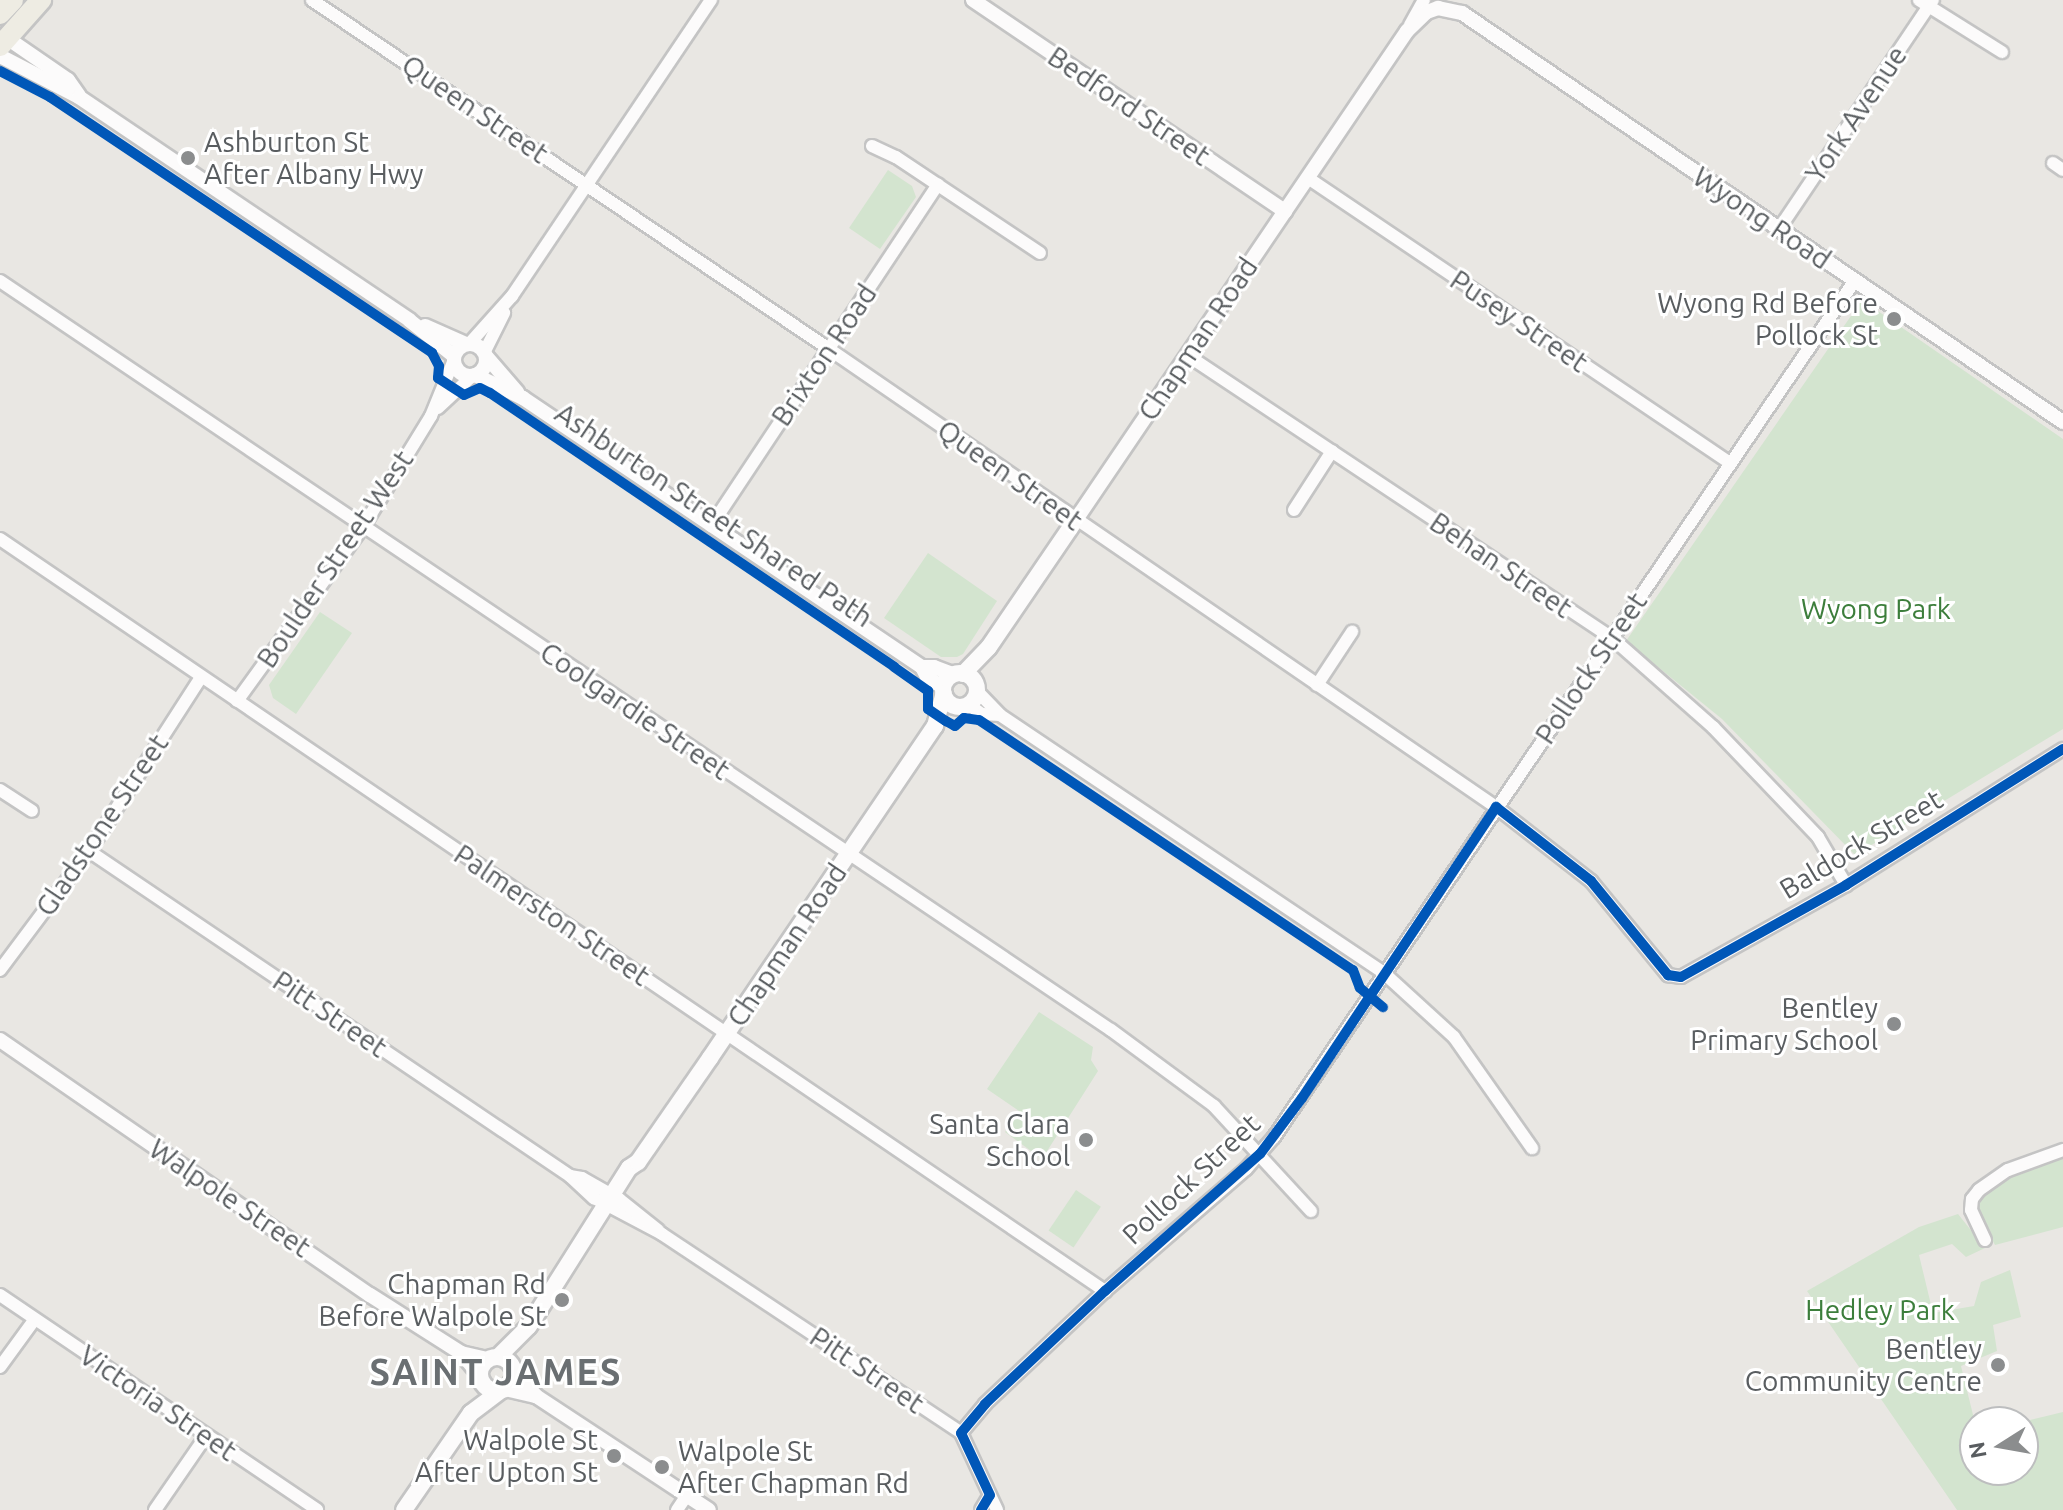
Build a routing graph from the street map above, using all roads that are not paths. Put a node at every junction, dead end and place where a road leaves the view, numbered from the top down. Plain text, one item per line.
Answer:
1 (13, 0) edge
2 (41, 0) edge
3 (312, 0) edge
4 (711, 0) edge
5 (973, 0) edge
6 (1424, 0) edge
7 (1927, 2) edge
8 (1462, 13) joint
9 (0, 14) edge
10 (1407, 31) junction
11 (2, 43) edge
12 (2002, 52) dead end
13 (872, 146) dead end
14 (1308, 178) junction
15 (587, 184) junction
16 (938, 184) junction
17 (1285, 211) junction
18 (1779, 229) junction
19 (1040, 253) dead end
20 (1855, 280) junction
21 (0, 281) edge
22 (512, 296) junction
23 (409, 320) junction
24 (467, 344) junction
25 (829, 349) junction
26 (485, 355) junction
27 (1187, 355) junction
28 (454, 359) junction
29 (474, 376) junction
30 (523, 398) junction
31 (431, 416) junction
32 (2063, 422) edge
33 (1332, 451) junction
34 (1730, 463) junction
35 (1294, 510) dead end
36 (1075, 521) junction
37 (711, 526) junction
38 (363, 527) junction
39 (0, 539) edge
40 (1352, 632) dead end
41 (1612, 638) junction
42 (922, 667) junction
43 (201, 677) junction
44 (1317, 685) junction
45 (966, 689) junction
46 (944, 691) junction
47 (237, 701) junction
48 (935, 726) junction
49 (2063, 749) edge
50 (0, 790) edge
51 (1496, 807) junction
52 (32, 811) dead end
53 (89, 851) junction
54 (848, 855) junction
55 (1846, 885) junction
56 (0, 970) edge
57 (1385, 974) junction
58 (1681, 977) joint
59 (726, 1034) junction
60 (0, 1041) edge
61 (1532, 1148) dead end
62 (2063, 1150) edge
63 (1260, 1154) junction
64 (612, 1202) junction
65 (1311, 1211) dead end
66 (1985, 1240) dead end
67 (1105, 1291) junction
68 (0, 1295) edge
69 (35, 1319) junction
70 (461, 1353) junction
71 (503, 1363) junction
72 (0, 1367) edge
73 (481, 1379) junction
74 (503, 1390) junction
75 (536, 1396) junction
76 (471, 1413) junction
77 (961, 1433) junction
78 (206, 1436) junction
79 (687, 1495) junction
80 (990, 1495) junction
81 (155, 1510) edge
82 (317, 1510) edge
83 (404, 1510) edge
84 (677, 1510) edge
85 (709, 1510) edge
86 (981, 1510) edge
87 (997, 1510) edge

1 - 9 highway
2 - 11 highway
3 - 15 street, Queen Street
4 - 15 street
5 - 17 street, Bedford Street
6 - 10 street, Chapman Road
7 - 12 street
7 - 18 street, York Avenue
8 - 10 street, Chapman Road
8 - 18 street, Wyong Road
10 - 14 street, Chapman Road
11 - 23 street
13 - 16 street
14 - 17 street, Chapman Road
14 - 34 street, Pusey Street
15 - 22 street
15 - 25 street, Queen Street
16 - 19 street
16 - 25 street, Brixton Road
17 - 27 street, Chapman Road
18 - 20 street, Wyong Road
20 - 32 street, Wyong Road
20 - 34 street, Pollock Street
21 - 38 street, Coolgardie Street
22 - 24 street
22 - 26 street
23 - 24 street
23 - 28 street
24 - 26 street
24 - 28 street
25 - 36 street, Queen Street
25 - 37 street, Brixton Road
26 - 29 street
26 - 30 street
27 - 33 street, Behan Street
27 - 36 street, Chapman Road
28 - 29 street
28 - 31 street, Boulder Street West
29 - 30 street
29 - 31 street, Boulder Street West
30 - 37 street
31 - 38 street, Boulder Street West
33 - 35 street
33 - 41 street, Behan Street
34 - 41 street, Pollock Street
36 - 44 street, Queen Street
36 - 45 main road, Chapman Road
37 - 42 street
38 - 47 street, Boulder Street West
38 - 54 street, Coolgardie Street
39 - 43 street, Palmerston Street
40 - 44 street
41 - 51 street, Pollock Street
41 - 55 street, Behan Street
42 - 45 street
42 - 46 street
43 - 47 street, Palmerston Street
43 - 53 street, Gladstone Street
44 - 51 street, Queen Street
45 - 46 main road
45 - 48 main road, Chapman Road
45 - 57 street
46 - 48 main road, Chapman Road
47 - 59 street, Palmerston Street
48 - 54 main road, Chapman Road
49 - 55 street, Baldock Street
50 - 52 street
51 - 57 street, Pollock Street
51 - 58 street, Queen Street
53 - 56 street, Gladstone Street
53 - 64 street, Pitt Street
54 - 59 main road, Chapman Road
54 - 63 street, Coolgardie Street
55 - 58 street, Baldock Street
57 - 61 street
57 - 63 street, Pollock Street
59 - 64 main road, Chapman Road
59 - 67 street, Palmerston Street
60 - 70 street, Walpole Street
62 - 66 street
63 - 65 street, Coolgardie Street
63 - 67 street, Pollock Street
64 - 71 main road, Chapman Road
64 - 77 street, Pitt Street
67 - 77 street, Pollock Street
68 - 69 street, Victoria Street
69 - 72 street
69 - 78 street, Victoria Street
70 - 71 street, Walpole Street
70 - 73 street, Walpole Street
71 - 73 main road
71 - 74 main road
71 - 75 street
73 - 74 main road
73 - 76 main road
74 - 75 street
74 - 76 main road
75 - 79 street
76 - 83 main road
77 - 80 street
78 - 81 street
78 - 82 street, Victoria Street
79 - 84 street
79 - 85 street
80 - 86 street
80 - 87 street

